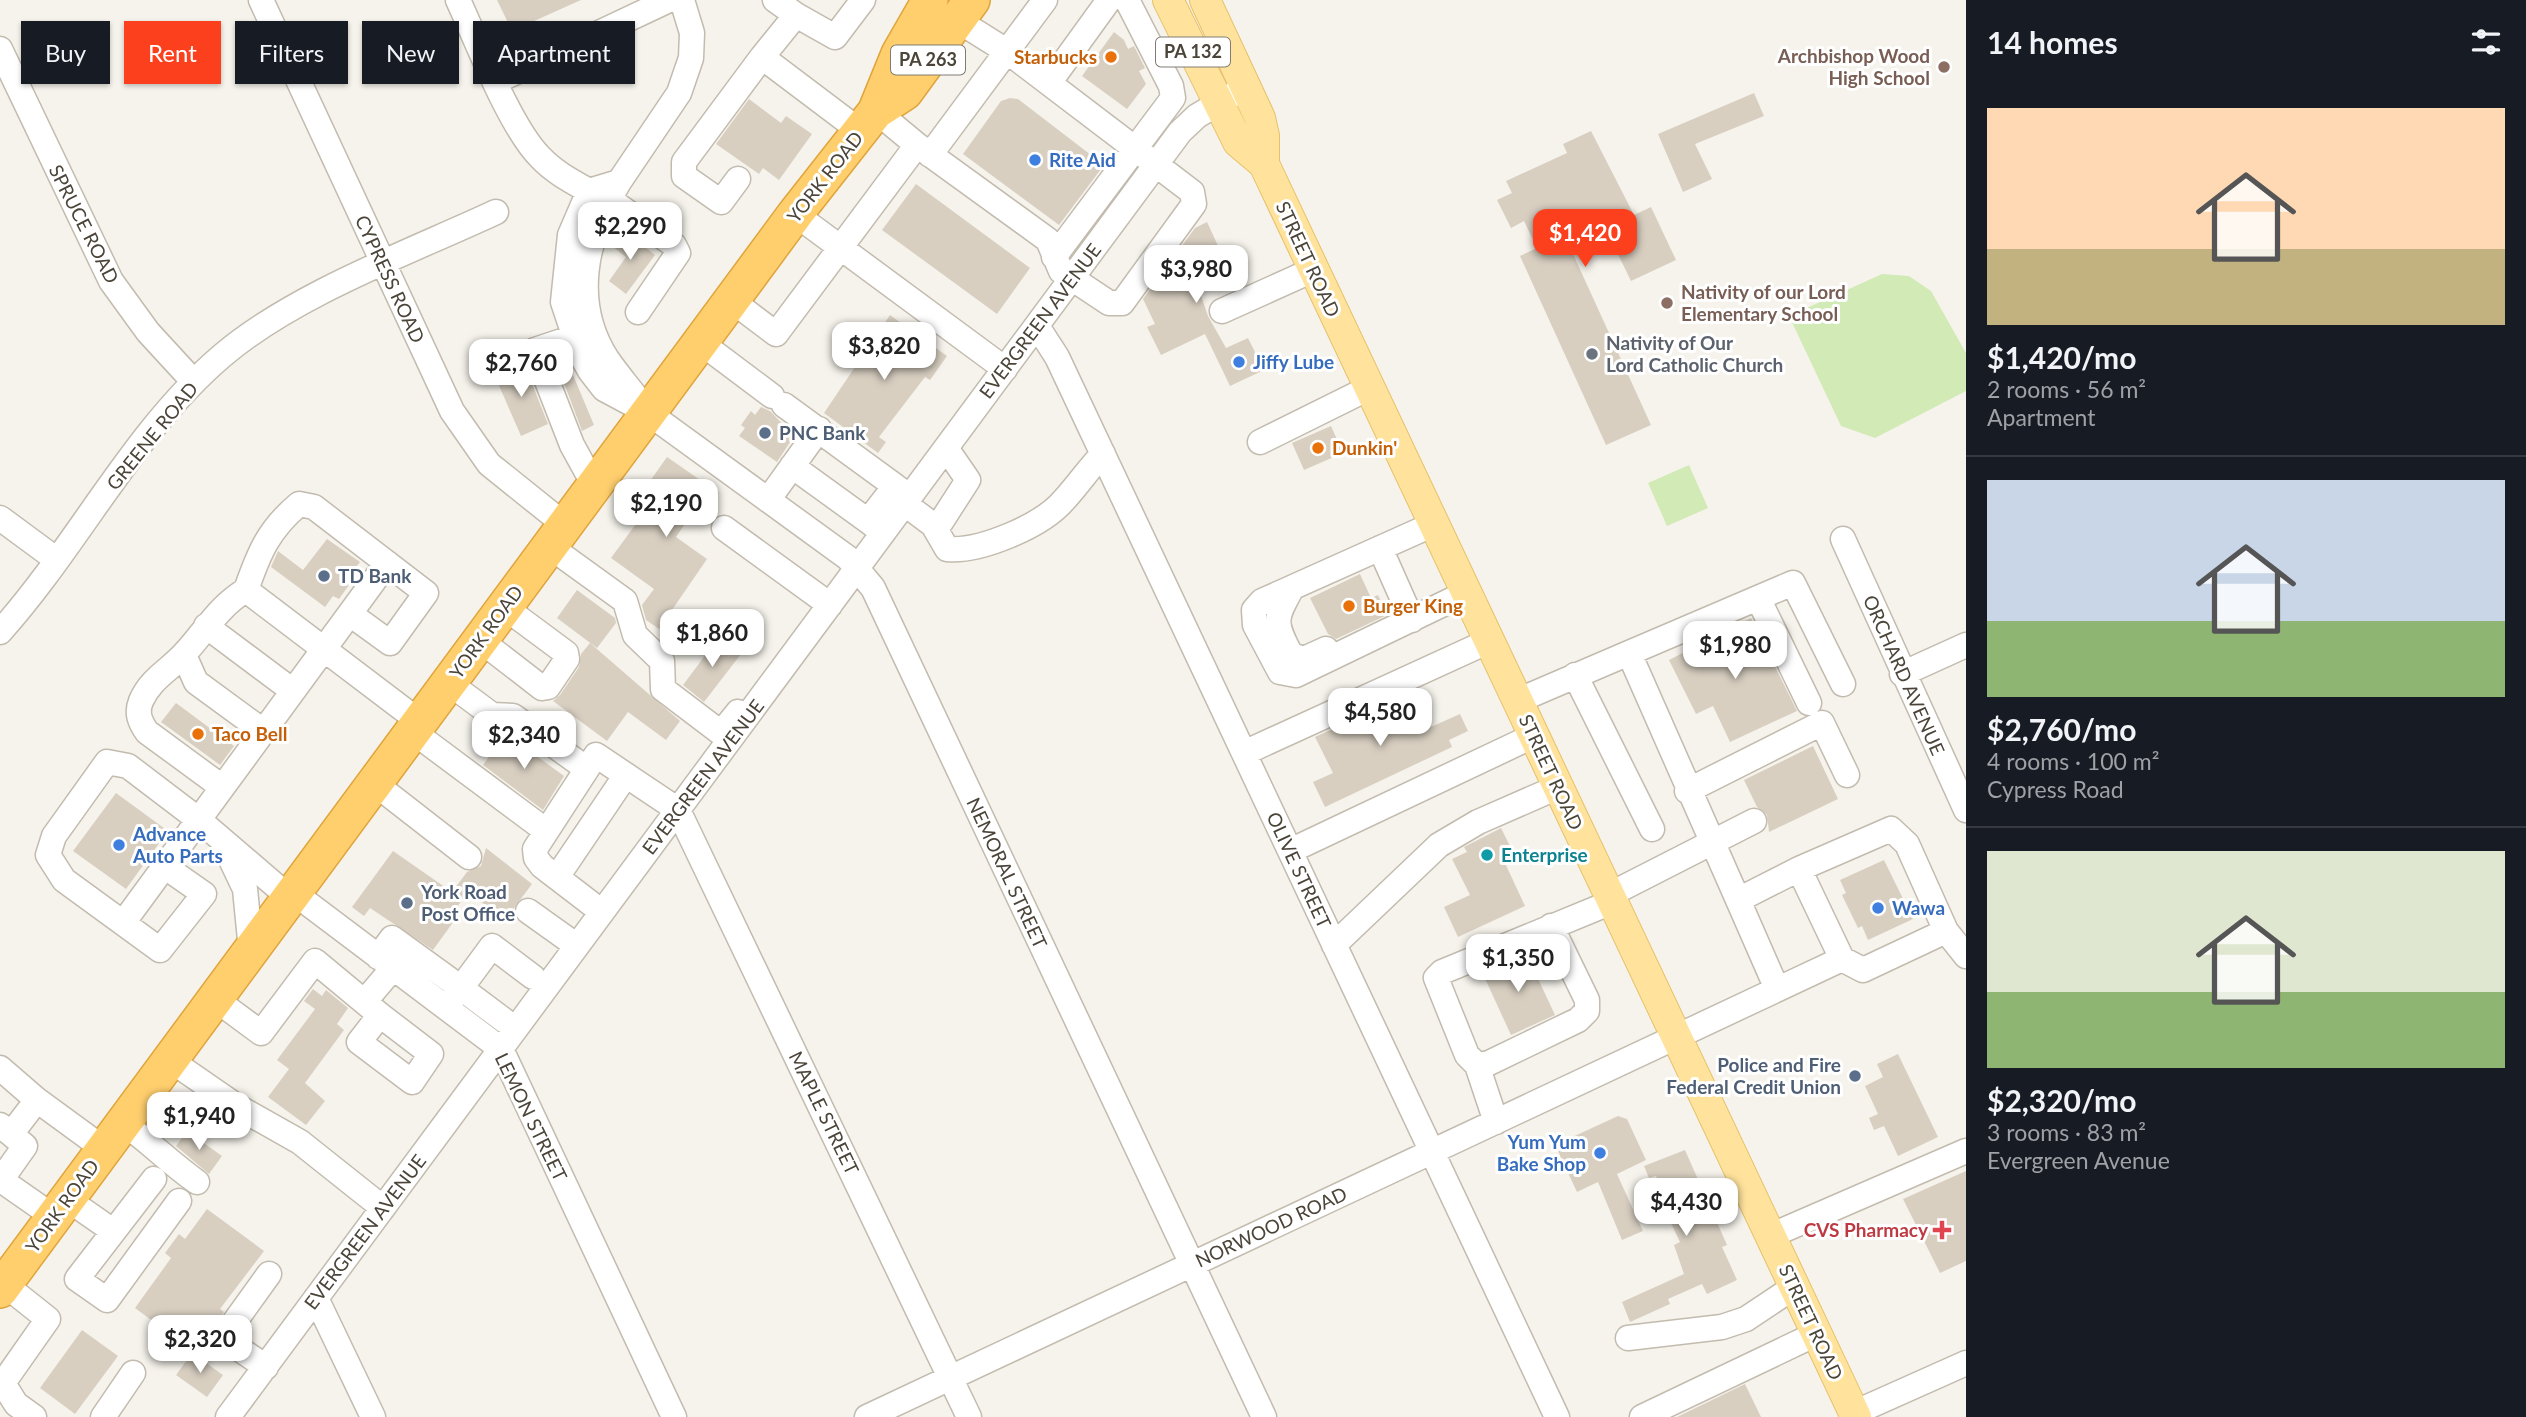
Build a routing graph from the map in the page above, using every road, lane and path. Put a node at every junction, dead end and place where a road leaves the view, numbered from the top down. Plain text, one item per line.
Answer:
1 (261, 0) edge
2 (458, 0) edge
3 (669, 0) edge
4 (682, 0) edge
5 (775, 0) edge
6 (863, 0) edge
7 (1045, 0) edge
8 (1109, 0) edge
9 (1127, 0) edge
10 (1168, 0) edge
11 (1205, 0) edge
12 (953, 7) edge
13 (796, 15) junction
14 (624, 21) edge
15 (473, 31) edge
16 (0, 50) edge
17 (1008, 52) junction
18 (762, 57) junction
19 (1049, 83) junction
20 (499, 84) edge
21 (1245, 88) junction
22 (1218, 103) junction
23 (868, 121) junction
24 (1135, 148) junction
25 (930, 155) junction
26 (1156, 164) junction
27 (1264, 164) junction
28 (738, 179) dead end
29 (605, 190) junction
30 (496, 212) dead end
31 (795, 214) junction
32 (840, 249) junction
33 (1054, 257) junction
34 (384, 265) junction
35 (1313, 270) junction
36 (1072, 279) junction
37 (731, 300) junction
38 (1222, 311) dead end
39 (638, 312) dead end
40 (1037, 326) junction
41 (574, 337) junction
42 (699, 342) junction
43 (1005, 369) junction
44 (194, 382) junction
45 (1369, 388) junction
46 (647, 412) junction
47 (819, 429) junction
48 (1260, 442) dead end
49 (946, 448) junction
50 (1103, 454) junction
51 (792, 466) junction
52 (594, 485) junction
53 (900, 495) junction
54 (768, 500) junction
55 (0, 518) edge
56 (1434, 524) junction
57 (933, 526) junction
58 (724, 527) dead end
59 (876, 527) junction
60 (557, 535) junction
61 (1843, 539) dead end
62 (1380, 548) junction
63 (57, 560) junction
64 (387, 563) junction
65 (856, 569) junction
66 (246, 590) junction
67 (1466, 593) junction
68 (1758, 598) junction
69 (830, 606) junction
70 (505, 607) junction
71 (350, 614) junction
72 (1407, 622) junction
73 (206, 626) junction
74 (0, 632) edge
75 (480, 640) junction
76 (1489, 641) junction
77 (1966, 645) edge
78 (324, 649) junction
79 (1629, 653) junction
80 (184, 655) junction
81 (1902, 674) junction
82 (1575, 675) junction
83 (449, 683) junction
84 (1843, 684) dead end
85 (293, 691) junction
86 (1517, 701) junction
87 (1809, 703) dead end
88 (751, 711) junction
89 (416, 726) junction
90 (263, 732) junction
91 (1533, 736) junction
92 (1244, 753) junction
93 (587, 769) junction
94 (626, 775) junction
95 (1847, 775) dead end
96 (374, 783) junction
97 (1558, 787) junction
98 (222, 788) junction
99 (1687, 791) junction
100 (678, 810) junction
101 (1966, 810) edge
102 (198, 820) junction
103 (1754, 821) dead end
104 (1652, 829) dead end
105 (541, 836) junction
106 (222, 840) junction
107 (1712, 842) junction
108 (1290, 852) junction
109 (469, 857) dead end
110 (164, 866) junction
111 (1799, 869) junction
112 (557, 877) junction
113 (292, 896) junction
114 (1610, 898) junction
115 (1738, 900) junction
116 (528, 911) dead end
117 (602, 912) junction
118 (122, 923) junction
119 (1551, 926) junction
120 (1946, 931) junction
121 (1334, 945) junction
122 (577, 946) junction
123 (251, 950) junction
124 (1966, 956) edge
125 (1842, 959) junction
126 (385, 963) junction
127 (533, 977) dead end
128 (461, 988) junction
129 (1777, 989) junction
130 (215, 999) junction
131 (445, 1008) junction
132 (505, 1021) dead end
133 (1675, 1036) junction
134 (500, 1049) junction
135 (170, 1060) junction
136 (1477, 1065) junction
137 (0, 1068) edge
138 (37, 1100) junction
139 (1496, 1122) junction
140 (6, 1129) edge
141 (113, 1136) junction
142 (1432, 1151) junction
143 (1966, 1151) edge
144 (154, 1179) dead end
145 (1, 1181) edge
146 (197, 1182) dead end
147 (179, 1201) dead end
148 (61, 1208) junction
149 (383, 1208) junction
150 (113, 1231) junction
151 (1770, 1236) junction
152 (1191, 1264) junction
153 (270, 1274) dead end
154 (2, 1287) edge
155 (1794, 1287) junction
156 (316, 1298) junction
157 (1816, 1334) junction
158 (1628, 1338) dead end
159 (1966, 1363) edge
160 (266, 1367) junction
161 (133, 1373) dead end
162 (951, 1377) junction
163 (1855, 1415) edge
164 (34, 1417) edge
165 (103, 1417) edge
166 (228, 1417) edge
167 (373, 1417) edge
168 (674, 1417) edge
169 (867, 1417) edge
170 (969, 1417) edge
171 (1264, 1417) edge
172 (1558, 1417) edge
173 (1642, 1417) edge

1 - 34 street, CYPRESS ROAD
2 - 15 street
3 - 14 street
4 - 29 street
5 - 13 street
6 - 13 street
7 - 17 street
8 - 19 street
9 - 24 street
10 - 22 main road, STREET ROAD / PA 132
11 - 21 main road, STREET ROAD / PA 132
12 - 17 street
12 - 23 highway, YORK ROAD / PA 263
13 - 18 street
16 - 44 street, SPRUCE ROAD
17 - 19 street
17 - 25 street
18 - 23 street
18 - 28 street
19 - 24 street
20 - 29 street
21 - 22 street, EVERGREEN AVENUE
21 - 27 main road, STREET ROAD / PA 132
22 - 26 street, EVERGREEN AVENUE
22 - 27 main road, STREET ROAD / PA 132
23 - 25 street
23 - 31 highway, YORK ROAD / PA 263
24 - 26 street
24 - 33 street
25 - 32 street
25 - 33 street
26 - 36 street, EVERGREEN AVENUE
26 - 36 street
27 - 35 main road, STREET ROAD / PA 132
29 - 39 street
29 - 41 street
29 - 46 street
30 - 34 street, GREENE ROAD
31 - 32 street
31 - 37 highway, YORK ROAD / PA 263
32 - 37 street
32 - 43 street
33 - 36 street
34 - 44 street, GREENE ROAD
34 - 60 street, CYPRESS ROAD
35 - 38 street
35 - 45 main road, STREET ROAD / PA 132
36 - 40 street, EVERGREEN AVENUE
37 - 42 highway, YORK ROAD / PA 263
40 - 43 street, EVERGREEN AVENUE
40 - 50 street, OLIVE STREET
41 - 46 street
41 - 52 street
42 - 46 highway, YORK ROAD / PA 263
42 - 47 street
43 - 49 street, EVERGREEN AVENUE
44 - 63 street, GREENE ROAD
45 - 48 street
45 - 56 main road, STREET ROAD / PA 132
46 - 52 highway, YORK ROAD / PA 263
46 - 54 street, NEMORAL STREET
47 - 51 street
47 - 53 street
49 - 53 street, EVERGREEN AVENUE
49 - 57 street
50 - 57 street
50 - 92 street, OLIVE STREET
51 - 54 street
51 - 59 street
52 - 60 highway, YORK ROAD / PA 263
53 - 57 street
53 - 59 street, EVERGREEN AVENUE
54 - 65 street, NEMORAL STREET
55 - 63 street
56 - 62 street
56 - 67 main road, STREET ROAD / PA 132
58 - 69 street
59 - 65 street, EVERGREEN AVENUE
60 - 70 highway, YORK ROAD / PA 263
60 - 88 street, CYPRESS ROAD
61 - 81 street, ORCHARD AVENUE
62 - 72 street
62 - 72 street
63 - 74 street, GREENE ROAD
64 - 66 street
64 - 71 street
64 - 71 street
65 - 69 street, EVERGREEN AVENUE
65 - 152 street, NEMORAL STREET
66 - 73 street
66 - 78 street
67 - 72 street
67 - 76 main road, STREET ROAD / PA 132
68 - 79 street
68 - 84 street
68 - 87 street
69 - 88 street, EVERGREEN AVENUE
70 - 75 highway, YORK ROAD / PA 263
70 - 75 street
71 - 78 street
73 - 80 street
73 - 85 street
75 - 83 highway, YORK ROAD / PA 263
76 - 86 main road, STREET ROAD / PA 132
76 - 92 street
77 - 81 street
78 - 85 street
78 - 89 street
79 - 82 street
79 - 99 street
80 - 90 street
80 - 98 street
81 - 101 street, ORCHARD AVENUE
82 - 86 street
82 - 104 street
83 - 89 highway, YORK ROAD / PA 263
83 - 93 street
85 - 90 street
86 - 91 main road, STREET ROAD / PA 132
88 - 100 street, EVERGREEN AVENUE
89 - 96 highway, YORK ROAD / PA 263
89 - 105 street
90 - 98 street
91 - 97 main road, STREET ROAD / PA 132
91 - 108 street
92 - 108 street, OLIVE STREET
93 - 94 street
93 - 105 street
94 - 100 street
94 - 112 street
95 - 99 street
96 - 109 street
96 - 113 highway, YORK ROAD / PA 263
97 - 114 main road, STREET ROAD / PA 132
97 - 121 street
98 - 102 street
99 - 107 street
100 - 117 street, EVERGREEN AVENUE
100 - 162 street, MAPLE STREET
102 - 106 street, LEMON STREET
102 - 110 street
102 - 118 street, LEMON STREET
103 - 107 street
105 - 112 street
106 - 113 street, LEMON STREET
106 - 123 street
107 - 114 street
107 - 115 street
108 - 121 street, OLIVE STREET
110 - 118 street
110 - 118 street
111 - 115 street
111 - 120 street
111 - 125 street
112 - 117 street
113 - 123 highway, YORK ROAD / PA 263
113 - 126 street, LEMON STREET
114 - 119 street
114 - 133 main road, STREET ROAD / PA 132
115 - 129 street
116 - 122 street
117 - 122 street, EVERGREEN AVENUE
119 - 136 street
119 - 136 street
120 - 124 street
120 - 125 street
121 - 142 street, OLIVE STREET
122 - 134 street, EVERGREEN AVENUE
123 - 130 highway, YORK ROAD / PA 263
125 - 129 street, NORWOOD ROAD
126 - 128 street
126 - 130 street
126 - 131 street, LEMON STREET
127 - 128 street
128 - 131 street
128 - 132 street
129 - 133 street, NORWOOD ROAD
130 - 135 highway, YORK ROAD / PA 263
131 - 134 street, LEMON STREET
133 - 139 street, NORWOOD ROAD
133 - 151 main road, STREET ROAD / PA 132
134 - 149 street, EVERGREEN AVENUE
134 - 168 street, LEMON STREET
135 - 141 highway, YORK ROAD / PA 263
135 - 149 street
136 - 139 street
137 - 138 street
138 - 140 street
138 - 141 street
139 - 142 street, NORWOOD ROAD
140 - 145 street
141 - 146 street
141 - 148 highway, YORK ROAD / PA 263
142 - 152 street, NORWOOD ROAD
142 - 172 street, OLIVE STREET
143 - 151 street
144 - 150 street
145 - 148 street
147 - 150 street
148 - 150 street
148 - 154 highway, YORK ROAD / PA 263
149 - 156 street, EVERGREEN AVENUE
151 - 155 main road, STREET ROAD / PA 132
152 - 162 street, NORWOOD ROAD
152 - 171 street, NEMORAL STREET
153 - 160 street
154 - 164 street
155 - 157 main road, STREET ROAD / PA 132
155 - 158 street
156 - 160 street, EVERGREEN AVENUE
156 - 167 street
157 - 163 main road, STREET ROAD / PA 132
157 - 173 street
159 - 163 street
160 - 166 street, EVERGREEN AVENUE
161 - 165 street
162 - 169 street, NORWOOD ROAD
162 - 170 street, MAPLE STREET

